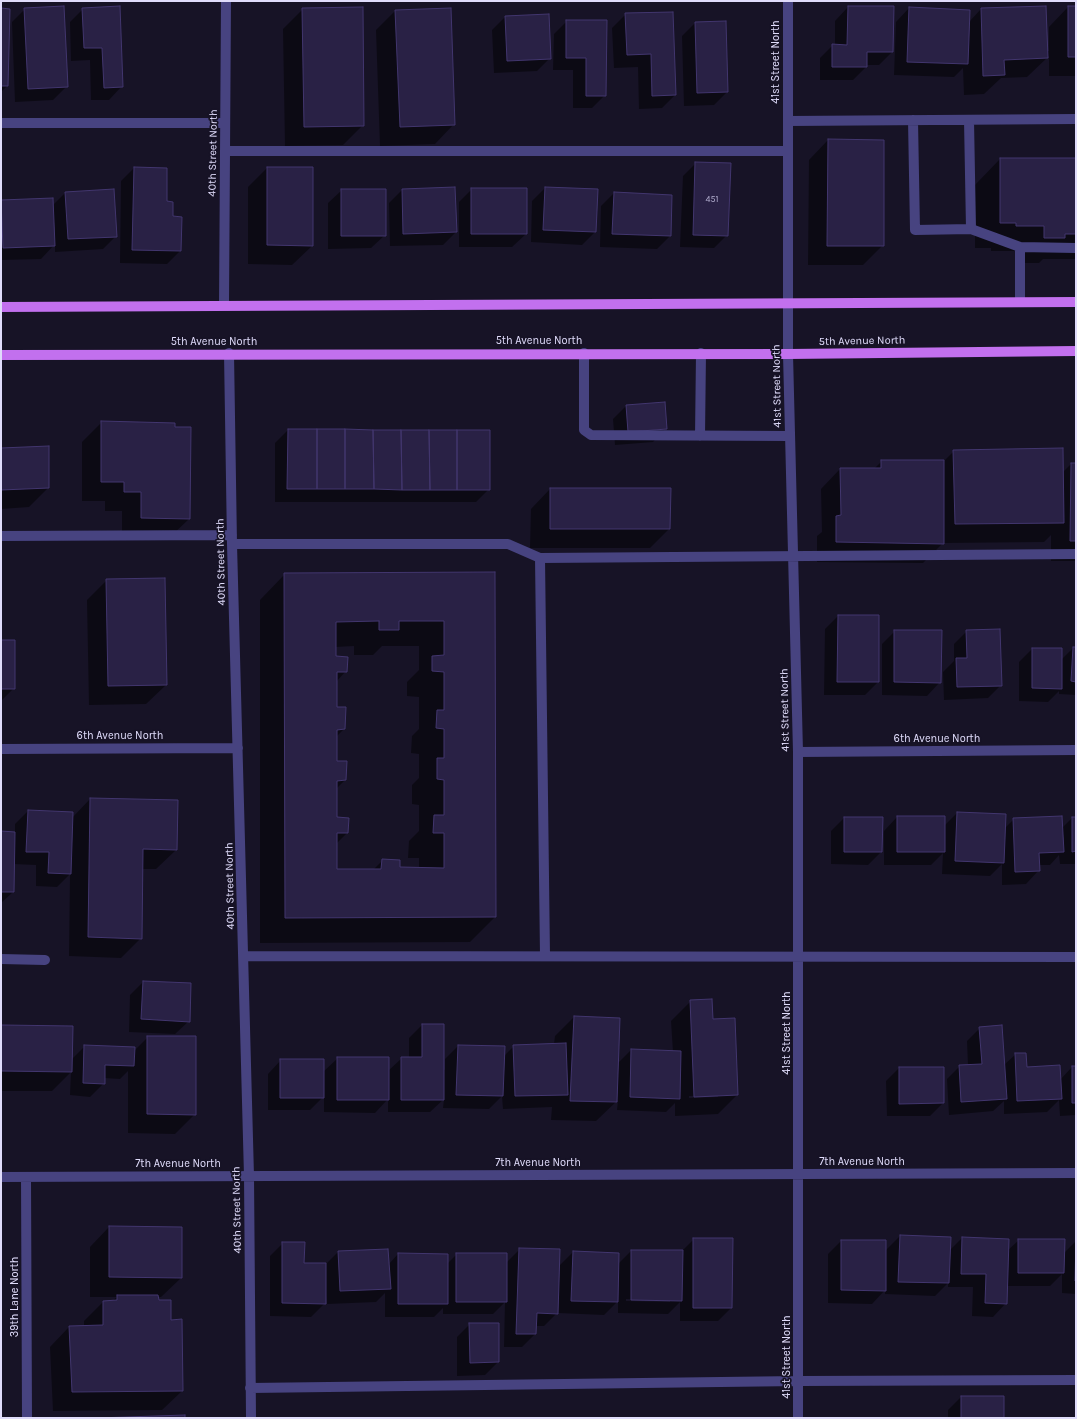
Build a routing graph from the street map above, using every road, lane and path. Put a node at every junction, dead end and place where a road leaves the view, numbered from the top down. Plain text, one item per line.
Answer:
1 (226, 1) edge
2 (788, 1) edge
3 (1076, 119) edge
4 (913, 120) junction
5 (969, 120) junction
6 (788, 121) junction
7 (1, 123) edge
8 (225, 123) junction
9 (225, 151) junction
10 (788, 151) junction
11 (971, 229) junction
12 (1020, 247) junction
13 (1076, 248) edge
14 (1020, 302) junction
15 (1076, 302) edge
16 (788, 303) junction
17 (224, 305) junction
18 (1, 307) edge
19 (1076, 351) edge
20 (229, 354) junction
21 (584, 354) junction
22 (701, 354) junction
23 (788, 354) junction
24 (1, 355) edge
25 (700, 436) junction
26 (790, 436) junction
27 (1, 536) edge
28 (232, 540) junction
29 (1076, 554) edge
30 (793, 556) junction
31 (540, 558) junction
32 (238, 748) junction
33 (1, 749) edge
34 (1076, 750) edge
35 (798, 752) junction
36 (243, 956) junction
37 (545, 956) junction
38 (799, 957) junction
39 (1076, 957) edge
40 (1, 959) edge
41 (45, 960) dead end
42 (1076, 1173) edge
43 (799, 1174) junction
44 (249, 1176) junction
45 (1, 1177) edge
46 (26, 1177) junction
47 (1076, 1380) edge
48 (799, 1381) junction
49 (250, 1388) junction
50 (27, 1418) edge
51 (251, 1418) edge
52 (798, 1418) edge

1 - 8 street, 40th Street North
2 - 6 street, 41st Street North
3 - 5 street
4 - 5 street
4 - 6 street
4 - 11 street
5 - 11 street
6 - 10 street, 41st Street North
7 - 8 street
8 - 9 street, 40th Street North
9 - 10 street
9 - 17 street, 40th Street North
10 - 16 street, 41st Street North
11 - 12 street
12 - 13 street
12 - 14 street
14 - 15 main road
14 - 16 main road
16 - 17 main road
16 - 23 street, 41st Street North
17 - 18 main road
19 - 23 main road, 5th Avenue North
20 - 21 main road, 5th Avenue North
20 - 24 main road, 5th Avenue North
20 - 28 street, 40th Street North
21 - 22 main road, 5th Avenue North
21 - 25 street
22 - 23 main road, 5th Avenue North
22 - 25 street
23 - 26 street, 41st Street North
25 - 26 street
26 - 30 street, 41st Street North
27 - 28 street
28 - 31 street
28 - 32 street, 40th Street North
29 - 30 street
30 - 31 street
30 - 35 street, 41st Street North
31 - 37 street
32 - 33 street, 6th Avenue North
32 - 36 street, 40th Street North
34 - 35 street, 6th Avenue North
35 - 38 street, 41st Street North
36 - 37 street
36 - 44 street, 40th Street North
37 - 38 street
38 - 39 street
38 - 43 street, 41st Street North
40 - 41 street
42 - 43 street, 7th Avenue North
43 - 44 street, 7th Avenue North
43 - 48 street, 41st Street North
44 - 46 street, 7th Avenue North
44 - 49 street, 40th Street North
45 - 46 street, 7th Avenue North
46 - 50 street, 39th Lane North
47 - 48 street
48 - 49 street
48 - 52 street, 41st Street North
49 - 51 street, 40th Street North

